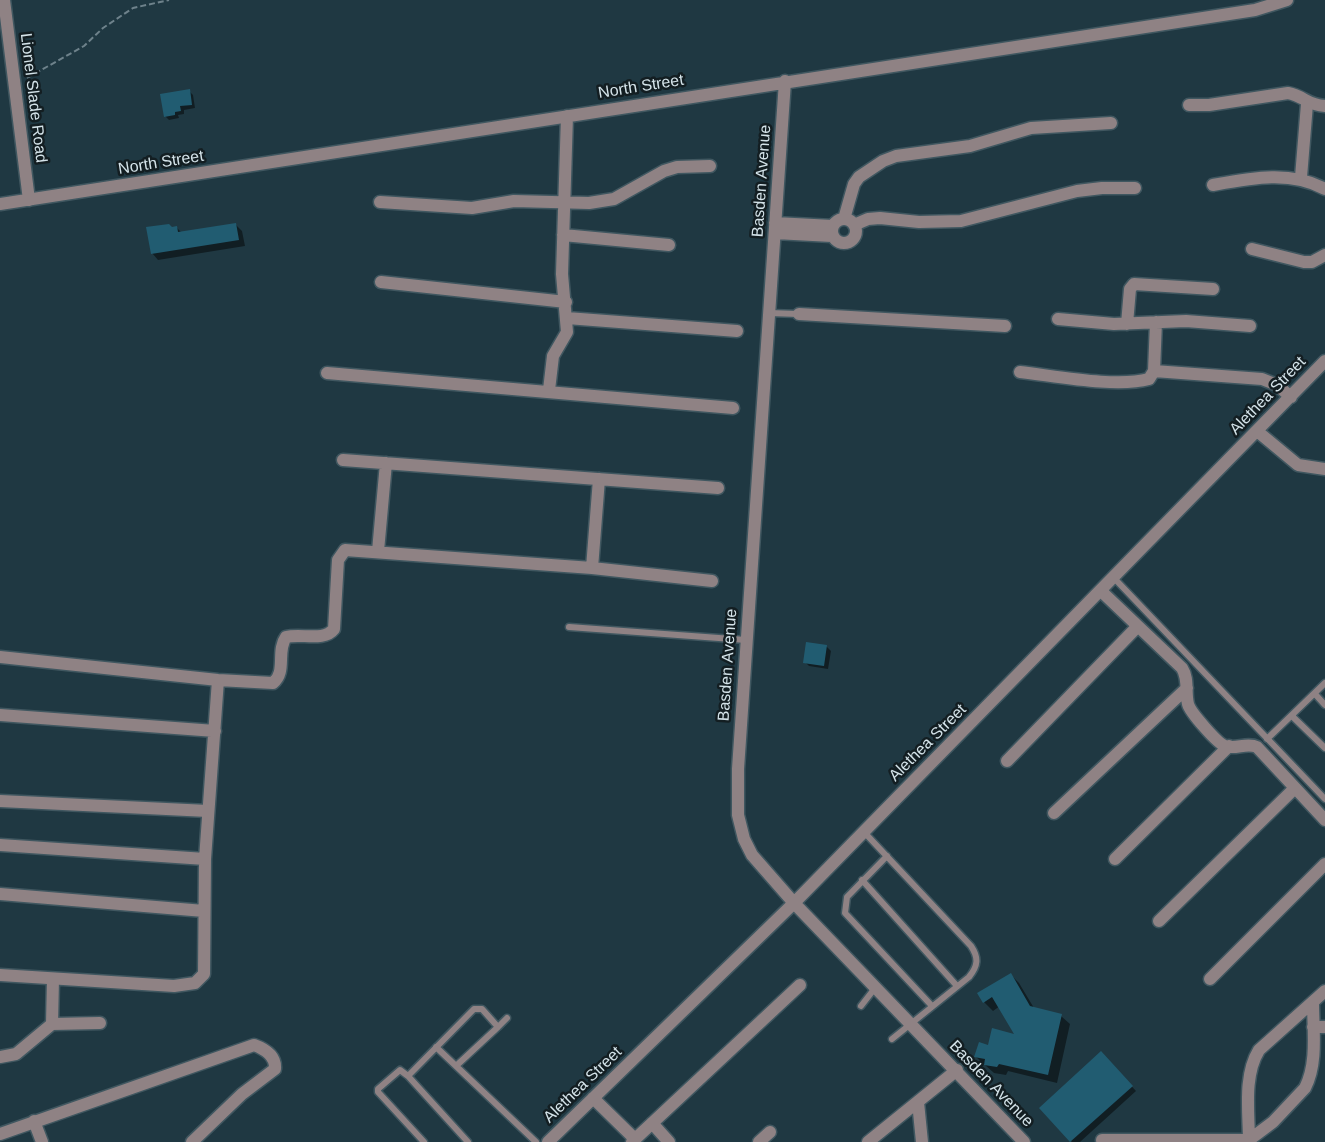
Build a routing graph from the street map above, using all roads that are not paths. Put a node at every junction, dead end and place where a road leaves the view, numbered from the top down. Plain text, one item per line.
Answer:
1 (4, 0) edge
2 (1287, 0) edge
3 (785, 81) junction
4 (1307, 104) junction
5 (1189, 105) dead end
6 (1325, 106) edge
7 (567, 116) junction
8 (1111, 123) dead end
9 (710, 166) dead end
10 (1300, 177) junction
11 (1214, 185) dead end
12 (1135, 188) dead end
13 (1325, 189) edge
14 (28, 200) junction
15 (380, 202) dead end
16 (564, 202) junction
17 (0, 204) edge
18 (849, 222) junction
19 (775, 228) junction
20 (833, 231) junction
21 (563, 236) junction
22 (669, 245) dead end
23 (1252, 249) dead end
24 (1325, 255) edge
25 (381, 282) dead end
26 (1213, 289) dead end
27 (566, 302) junction
28 (769, 313) junction
29 (799, 314) joint
30 (567, 318) junction
31 (1058, 320) dead end
32 (1156, 322) junction
33 (1128, 324) junction
34 (1005, 326) dead end
35 (1250, 326) dead end
36 (737, 331) dead end
37 (1325, 362) edge
38 (1154, 370) junction
39 (1020, 372) dead end
40 (327, 374) dead end
41 (549, 390) junction
42 (1291, 397) junction
43 (733, 408) dead end
44 (1257, 430) junction
45 (343, 460) dead end
46 (386, 463) junction
47 (1325, 469) edge
48 (599, 479) junction
49 (718, 488) dead end
50 (378, 551) junction
51 (592, 568) junction
52 (1114, 578) junction
53 (712, 581) dead end
54 (1101, 591) junction
55 (570, 627) dead end
56 (1137, 627) junction
57 (746, 640) junction
58 (0, 657) edge
59 (218, 680) junction
60 (1325, 684) edge
61 (1187, 688) junction
62 (1314, 694) junction
63 (1325, 705) edge
64 (0, 715) edge
65 (1292, 716) junction
66 (215, 731) junction
67 (1267, 739) junction
68 (1229, 746) junction
69 (1325, 748) edge
70 (1007, 761) dead end
71 (1294, 788) junction
72 (1325, 799) edge
73 (0, 801) edge
74 (208, 811) junction
75 (1054, 813) dead end
76 (1325, 820) edge
77 (864, 832) junction
78 (0, 845) edge
79 (887, 856) junction
80 (205, 859) junction
81 (1115, 859) dead end
82 (1325, 864) edge
83 (862, 880) junction
84 (0, 894) edge
85 (794, 903) junction
86 (204, 911) junction
87 (1159, 921) dead end
88 (0, 975) edge
89 (53, 979) junction
90 (1210, 979) dead end
91 (800, 985) dead end
92 (957, 986) junction
93 (876, 987) junction
94 (1325, 991) edge
95 (1313, 1002) junction
96 (861, 1006) dead end
97 (932, 1006) junction
98 (507, 1018) dead end
99 (100, 1023) dead end
100 (52, 1024) junction
101 (910, 1024) junction
102 (498, 1027) junction
103 (1319, 1027) edge
104 (892, 1039) dead end
105 (436, 1047) junction
106 (0, 1057) edge
107 (456, 1066) junction
108 (957, 1070) junction
109 (408, 1076) junction
110 (593, 1098) junction
111 (918, 1102) junction
112 (34, 1121) junction
113 (652, 1123) junction
114 (770, 1132) dead end
115 (0, 1134) edge
116 (633, 1140) edge
117 (1102, 1140) dead end
118 (1249, 1141) edge
119 (42, 1142) edge
120 (192, 1142) edge
121 (424, 1142) edge
122 (468, 1142) edge
123 (536, 1142) edge
124 (548, 1142) edge
125 (669, 1142) edge
126 (759, 1142) edge
127 (868, 1142) edge
128 (922, 1142) edge
129 (1024, 1142) edge

1 - 14 street, Lionel Slade Road
2 - 3 street, North Street
3 - 7 street, North Street
3 - 19 street, Basden Avenue
4 - 5 street
4 - 6 street
4 - 10 street
7 - 14 street, North Street
7 - 16 street
8 - 18 street
9 - 16 street
10 - 11 street
10 - 13 street
12 - 18 street
14 - 17 street, North Street
15 - 16 street
16 - 21 street
18 - 20 street
18 - 20 street
19 - 20 street
19 - 28 street, Basden Avenue
21 - 22 street
21 - 27 street
23 - 24 street
25 - 27 street
26 - 33 street
27 - 30 street
28 - 29 lane
28 - 57 street, Basden Avenue
29 - 34 street
30 - 36 street
30 - 41 street
31 - 33 street
32 - 33 street
32 - 35 street
32 - 38 street
37 - 42 street, Alethea Street
38 - 39 street
38 - 42 street
40 - 41 street
41 - 43 street
42 - 44 street, Alethea Street
44 - 47 street
44 - 52 street, Alethea Street
45 - 46 street
46 - 48 street
46 - 50 street
48 - 49 street
48 - 51 street
50 - 51 street
50 - 59 street
51 - 53 street
52 - 54 street, Alethea Street
52 - 67 lane
54 - 56 street
54 - 77 street, Alethea Street
55 - 57 lane
56 - 61 street
56 - 70 street
57 - 85 street, Basden Avenue
58 - 59 street
59 - 66 street
60 - 62 lane
61 - 68 street
61 - 75 street
62 - 63 lane
62 - 65 lane
64 - 66 street
65 - 67 lane
65 - 69 lane
66 - 74 street
67 - 72 lane
68 - 71 street
68 - 81 street
71 - 76 street
71 - 87 street
73 - 74 street
74 - 80 street
77 - 79 lane
77 - 85 street, Alethea Street
78 - 80 street
79 - 83 lane
79 - 92 lane
80 - 86 street
82 - 90 street
83 - 92 lane
83 - 97 lane
84 - 86 street
85 - 93 street, Basden Avenue
85 - 110 street, Alethea Street
86 - 89 street
88 - 89 street
89 - 100 street
91 - 113 street
92 - 97 lane
93 - 96 lane
93 - 101 street, Basden Avenue
94 - 95 street
95 - 103 street
95 - 118 street
97 - 101 lane
98 - 102 lane
99 - 100 street
100 - 106 street
101 - 104 lane
101 - 108 street, Basden Avenue
102 - 105 lane
102 - 107 lane
103 - 118 street
105 - 107 lane
105 - 109 lane
107 - 123 lane
108 - 111 street
108 - 129 street, Basden Avenue
109 - 121 lane
109 - 122 lane
110 - 116 street
110 - 124 street, Alethea Street
111 - 127 street
111 - 128 street
112 - 115 street
112 - 119 street
112 - 120 street
113 - 116 street
113 - 125 street
114 - 126 street
117 - 118 street

